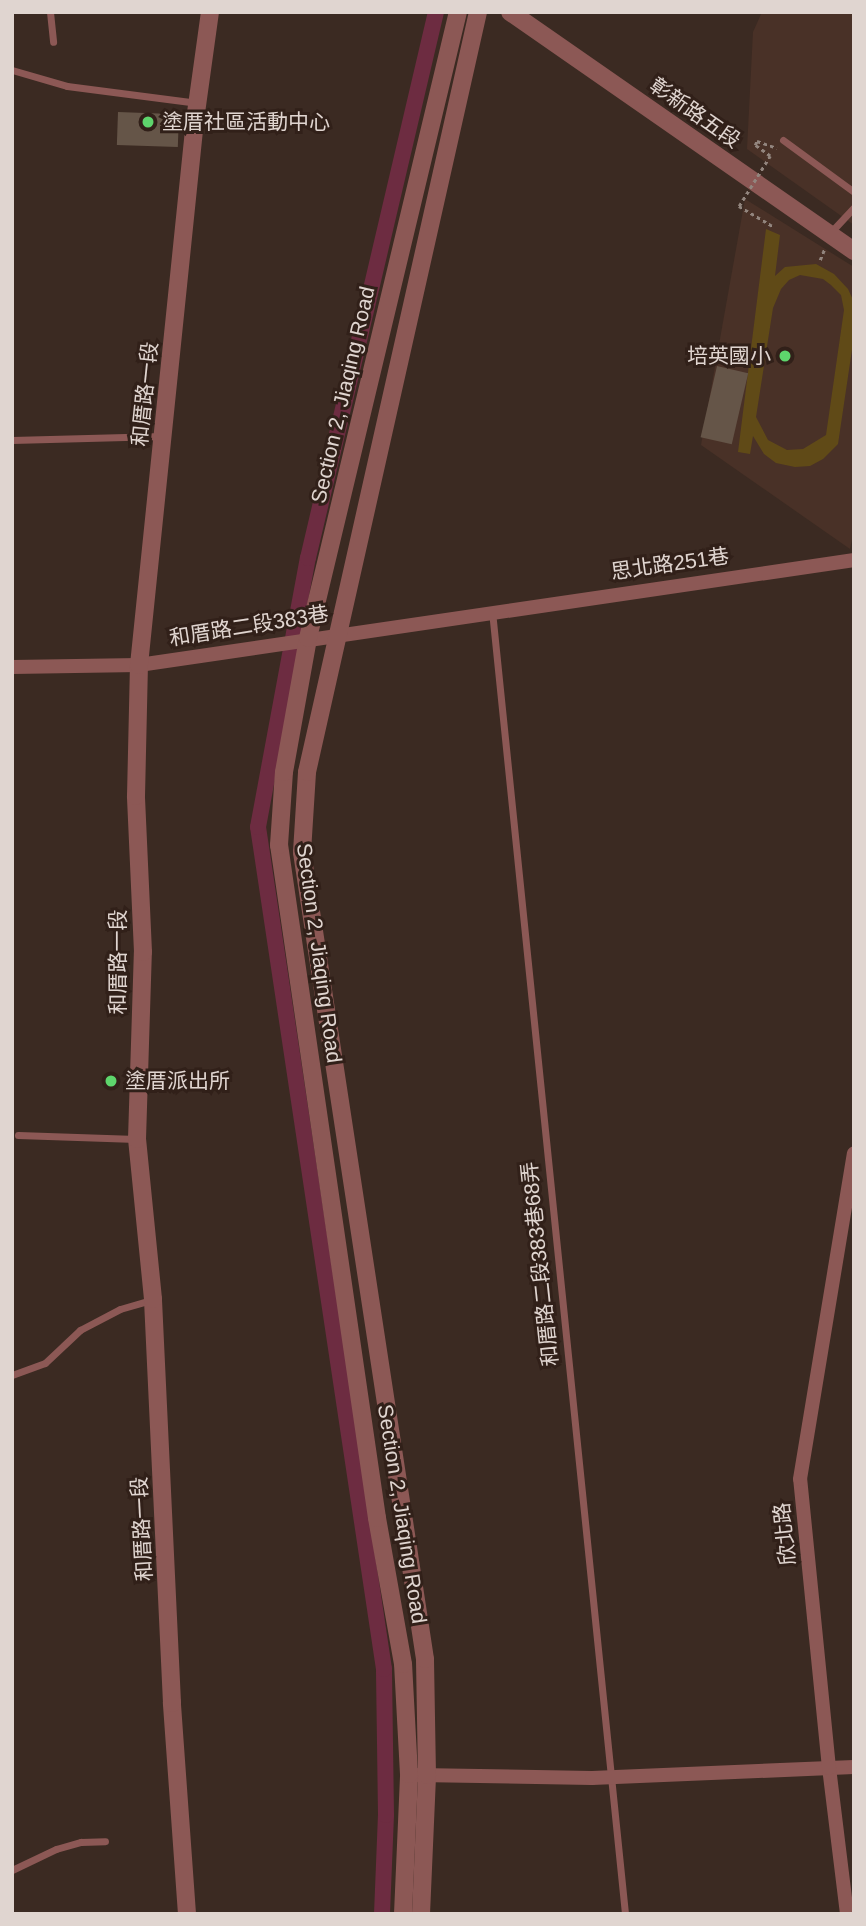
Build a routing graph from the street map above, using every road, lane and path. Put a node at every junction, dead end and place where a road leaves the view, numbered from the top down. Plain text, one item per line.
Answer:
1 (50, 12) edge
2 (210, 12) edge
3 (458, 12) edge
4 (478, 12) edge
5 (510, 12) edge
6 (52, 42) dead end
7 (12, 70) edge
8 (198, 103) junction
9 (783, 140) dead end
10 (776, 149) dead end
11 (854, 192) edge
12 (854, 208) edge
13 (774, 227) dead end
14 (830, 233) junction
15 (854, 251) edge
16 (163, 436) junction
17 (12, 440) edge
18 (854, 560) edge
19 (492, 611) junction
20 (338, 634) junction
21 (303, 639) junction
22 (139, 665) junction
23 (12, 667) edge
24 (18, 1135) dead end
25 (137, 1139) junction
26 (854, 1153) edge
27 (153, 1299) junction
28 (12, 1375) edge
29 (854, 1767) edge
30 (829, 1768) junction
31 (418, 1775) junction
32 (609, 1776) junction
33 (105, 1841) dead end
34 (12, 1870) edge
35 (187, 1914) edge
36 (403, 1914) edge
37 (421, 1914) edge
38 (625, 1914) edge
39 (847, 1914) edge

1 - 6 lane
2 - 8 street, 和厝路一段
3 - 21 street, Section 2, Jiaqing Road
4 - 20 street, Section 2, Jiaqing Road
5 - 14 street, 彰新路五段
7 - 8 lane
8 - 16 street, 和厝路一段
9 - 11 lane
10 - 13 path, bridge
12 - 14 lane
14 - 15 street, 彰新路五段
16 - 17 lane
16 - 22 street, 和厝路一段
18 - 19 street, 思北路251巷
19 - 20 street, 和厝路二段383巷
19 - 32 lane, 和厝路二段383巷68弄
20 - 21 street, 和厝路二段383巷
20 - 31 street, Section 2, Jiaqing Road
21 - 22 street, 和厝路二段383巷
21 - 31 street, Section 2, Jiaqing Road
22 - 23 street, 和厝路二段383巷
22 - 25 street, 和厝路一段
24 - 25 lane
25 - 27 street, 和厝路一段
26 - 30 street, 欣北路
27 - 28 lane
27 - 35 street, 和厝路一段
29 - 30 street
30 - 32 street
30 - 39 street, 欣北路
31 - 32 street
31 - 36 street, Section 2, Jiaqing Road
31 - 37 street, Section 2, Jiaqing Road
32 - 38 lane, 和厝路二段383巷68弄
33 - 34 lane

